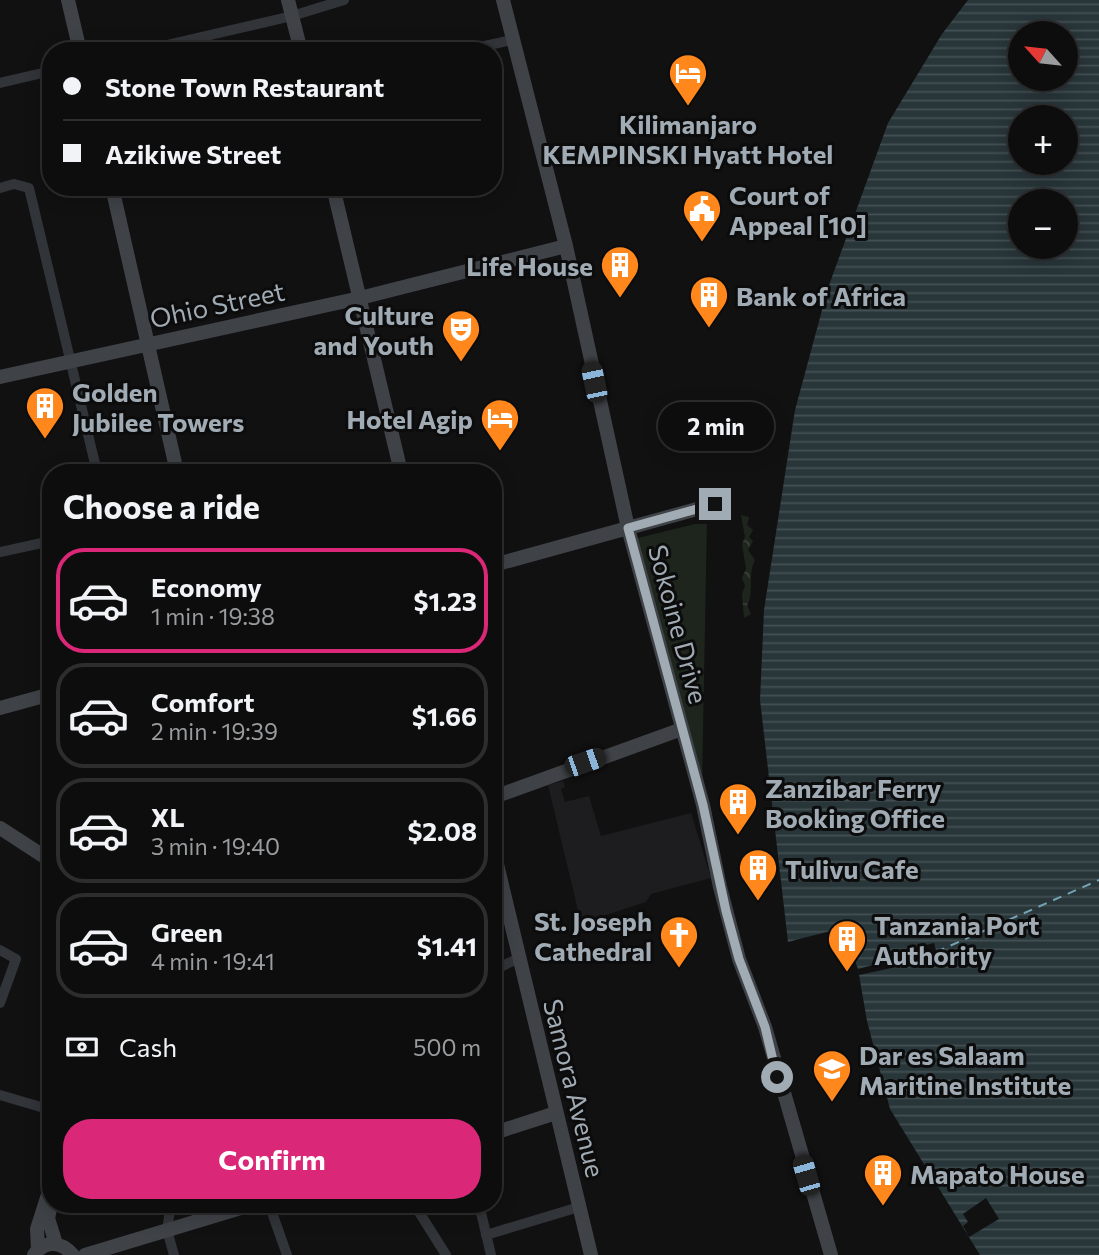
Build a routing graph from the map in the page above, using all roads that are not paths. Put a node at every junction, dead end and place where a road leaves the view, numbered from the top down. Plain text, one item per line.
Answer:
1 (68, 0) edge
2 (288, 0) edge
3 (344, 0) edge
4 (503, 0) edge
5 (292, 16) junction
6 (512, 40) junction
7 (78, 42) edge
8 (180, 42) edge
9 (299, 42) edge
10 (502, 42) edge
11 (42, 73) edge
12 (0, 83) edge
13 (0, 188) edge
14 (114, 196) edge
15 (335, 196) edge
16 (566, 246) junction
17 (360, 298) junction
18 (148, 342) junction
19 (71, 360) junction
20 (0, 377) edge
21 (95, 464) edge
22 (175, 464) edge
23 (399, 464) edge
24 (715, 504) dead end
25 (628, 528) junction
26 (42, 543) edge
27 (0, 552) edge
28 (502, 563) edge
29 (42, 687) edge
30 (42, 696) edge
31 (0, 699) edge
32 (0, 708) edge
33 (682, 729) junction
34 (502, 794) edge
35 (0, 828) edge
36 (42, 856) edge
37 (502, 889) edge
38 (0, 950) edge
39 (517, 959) junction
40 (502, 966) edge
41 (0, 1003) edge
42 (0, 1095) edge
43 (42, 1107) edge
44 (556, 1114) junction
45 (502, 1131) edge
46 (579, 1207) junction
47 (42, 1213) edge
48 (49, 1213) edge
49 (170, 1213) edge
50 (224, 1213) edge
51 (272, 1213) edge
52 (420, 1213) edge
53 (481, 1213) edge
54 (167, 1230) junction
55 (486, 1234) junction
56 (56, 1244) junction
57 (36, 1253) edge
58 (72, 1255) edge
59 (85, 1255) edge
60 (174, 1255) edge
61 (287, 1255) edge
62 (446, 1255) edge
63 (491, 1255) edge
64 (591, 1255) edge
65 (831, 1255) edge

1 - 7 street
2 - 5 street
3 - 5 street
4 - 6 street, Sokoine Drive
5 - 8 street
5 - 9 street
6 - 10 street
6 - 16 street, Sokoine Drive
11 - 12 street
13 - 19 street
14 - 18 street
15 - 17 street
16 - 17 street, Ohio Street
16 - 25 street, Sokoine Drive
17 - 18 street, Ohio Street
17 - 23 street
18 - 19 street, Ohio Street
18 - 22 street
19 - 20 street, Ohio Street
19 - 21 street
24 - 25 street
25 - 28 street
25 - 33 street, Sokoine Drive
26 - 27 street
29 - 31 street
30 - 32 street
33 - 34 street
33 - 65 street, Sokoine Drive
35 - 36 street
37 - 39 street, Samora Avenue
38 - 41 street
39 - 40 street
39 - 44 street, Samora Avenue
42 - 43 street
44 - 45 street
44 - 46 street, Samora Avenue
46 - 55 street
46 - 64 street, Samora Avenue
47 - 57 street
48 - 56 street
49 - 54 street
50 - 54 street
51 - 61 street
52 - 62 street
53 - 55 street
54 - 59 street
54 - 60 street
55 - 63 street
56 - 57 street
56 - 58 street

